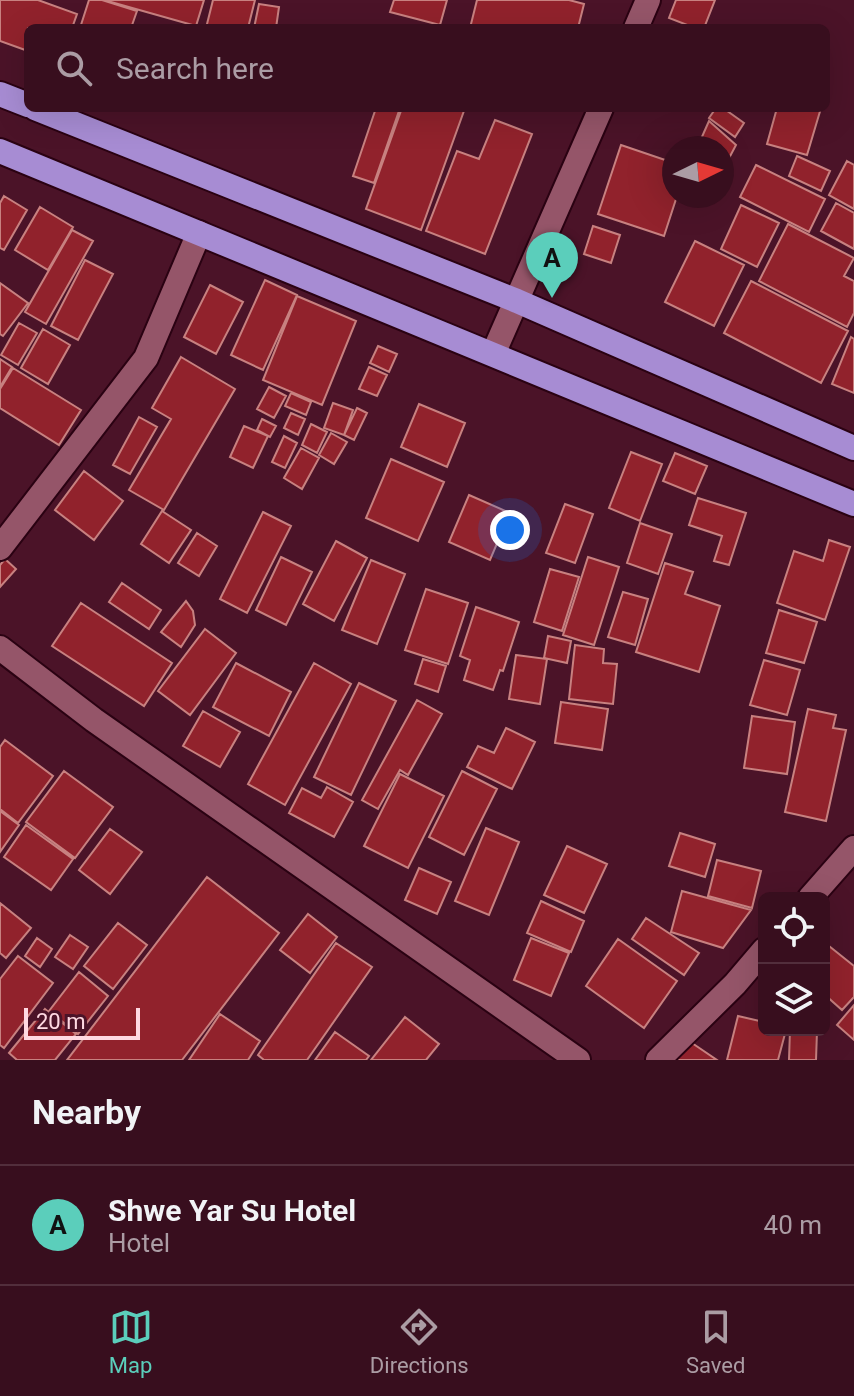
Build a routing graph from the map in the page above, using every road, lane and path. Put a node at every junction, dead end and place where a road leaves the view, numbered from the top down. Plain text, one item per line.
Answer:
1 (648, 0) edge
2 (638, 24) edge
3 (0, 94) edge
4 (24, 103) edge
5 (45, 112) edge
6 (599, 112) edge
7 (0, 151) edge
8 (199, 233) junction
9 (517, 301) junction
10 (493, 354) junction
11 (854, 448) edge
12 (854, 504) edge
13 (0, 548) edge
14 (0, 648) edge
15 (854, 848) edge
16 (815, 892) edge
17 (758, 957) edge
18 (578, 1060) edge
19 (658, 1060) edge

1 - 2 street
3 - 4 highway
5 - 9 highway
6 - 9 street
7 - 8 highway
8 - 10 highway
8 - 13 street
9 - 10 street
9 - 11 highway
10 - 12 highway
14 - 18 street
15 - 16 street
17 - 19 street

